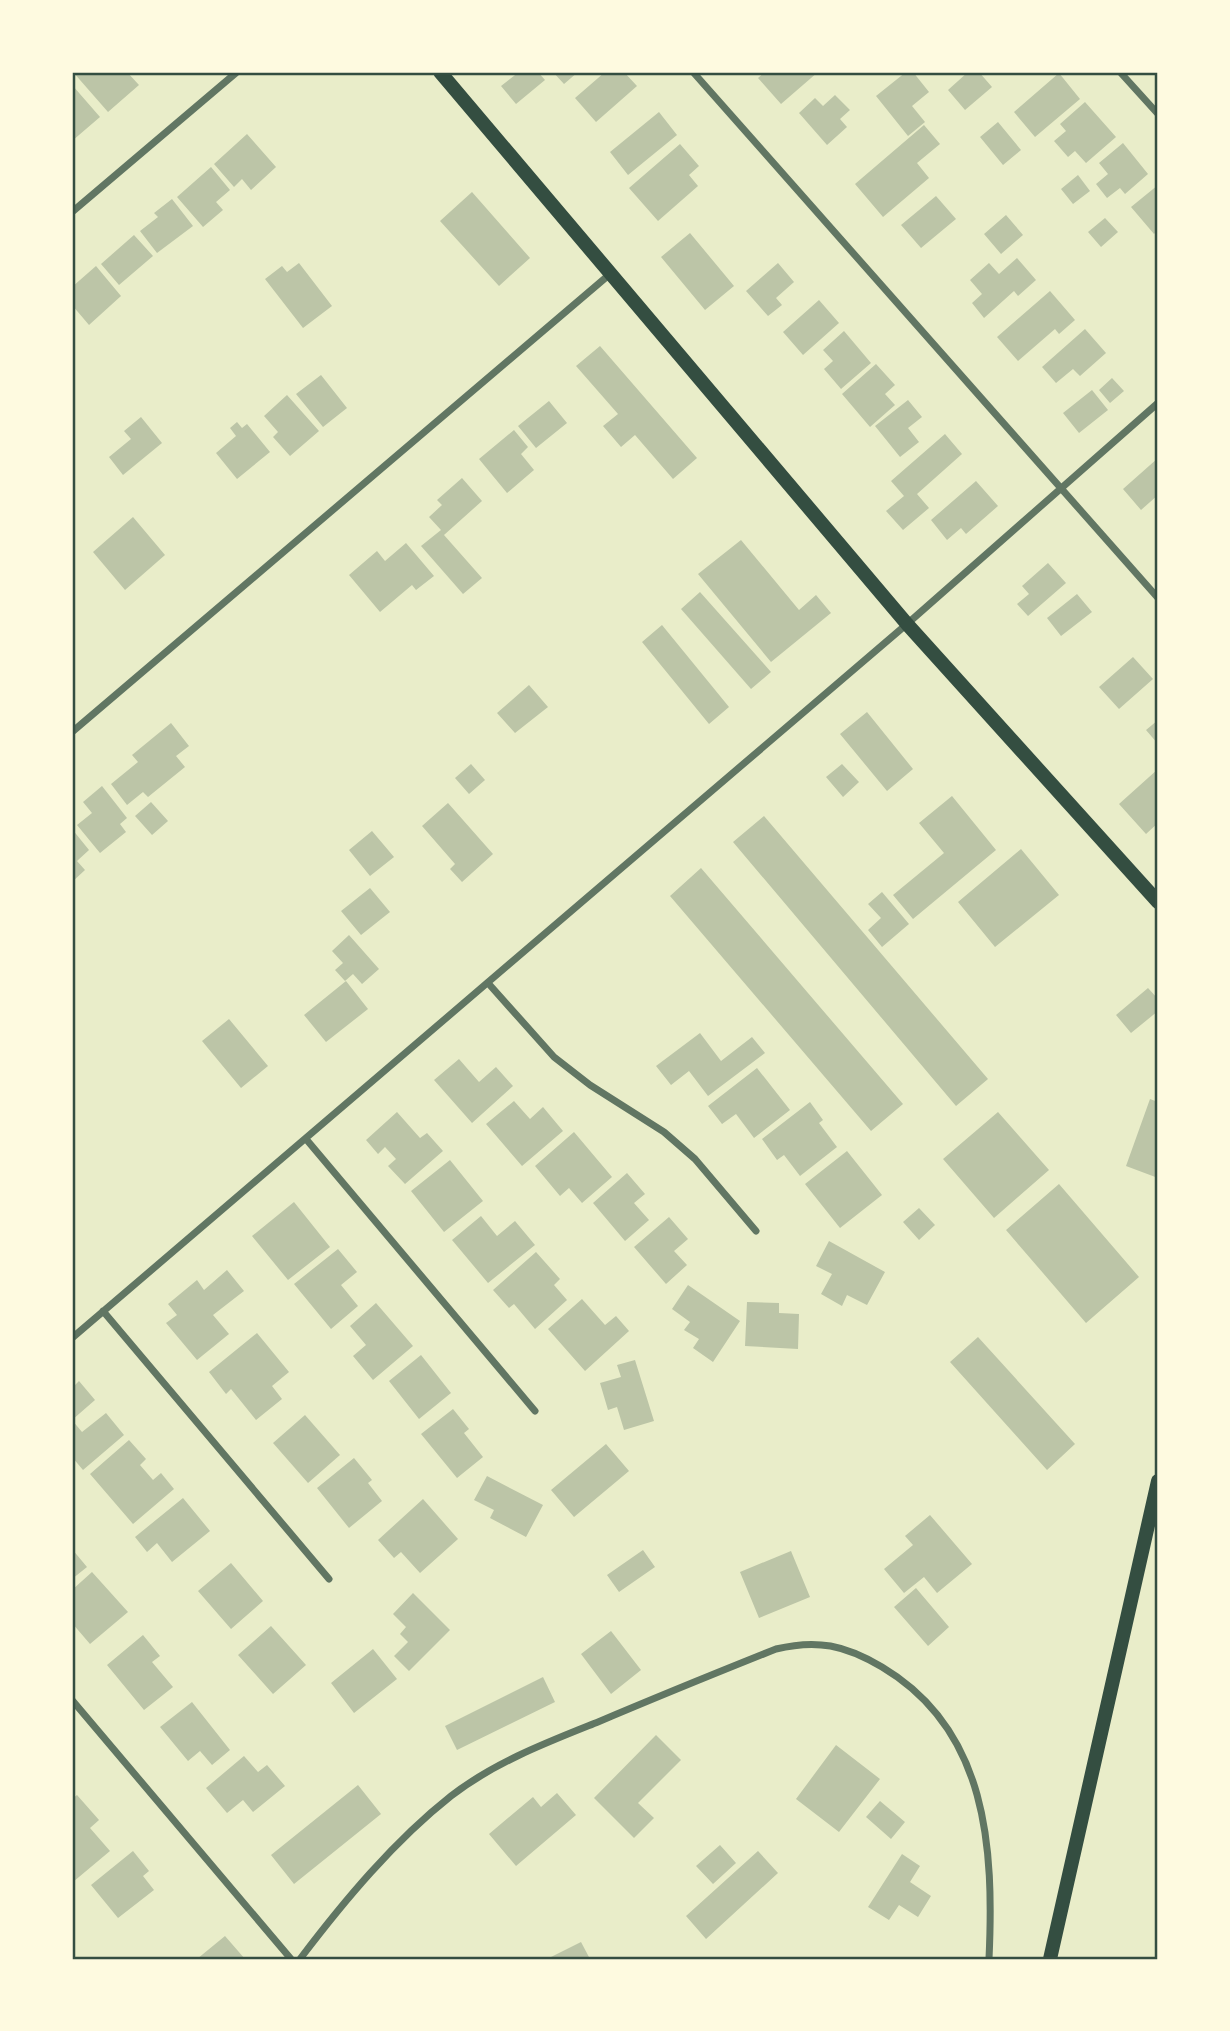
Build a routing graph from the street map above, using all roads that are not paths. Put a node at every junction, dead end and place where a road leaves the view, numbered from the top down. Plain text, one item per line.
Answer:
1 (237, 72) edge
2 (439, 72) edge
3 (693, 72) edge
4 (1121, 72) edge
5 (1158, 114) edge
6 (72, 212) edge
7 (610, 274) junction
8 (1158, 403) edge
9 (1060, 489) junction
10 (1158, 598) edge
11 (907, 624) junction
12 (72, 732) edge
13 (1158, 902) edge
14 (488, 983) junction
15 (306, 1139) junction
16 (756, 1231) dead end
17 (103, 1311) junction
18 (72, 1338) edge
19 (535, 1411) dead end
20 (1158, 1481) edge
21 (329, 1579) dead end
22 (72, 1700) edge
23 (291, 1959) edge
24 (299, 1959) edge
25 (989, 1959) edge
26 (1050, 1959) edge

1 - 6 street
2 - 7 main road
3 - 9 street
4 - 5 street
7 - 11 main road
7 - 12 street
8 - 9 street
9 - 10 street
9 - 11 street
11 - 13 main road
11 - 14 street
14 - 15 street
14 - 16 street
15 - 17 street
15 - 19 street
17 - 18 street
17 - 21 street
20 - 26 main road
22 - 23 street
24 - 25 street

